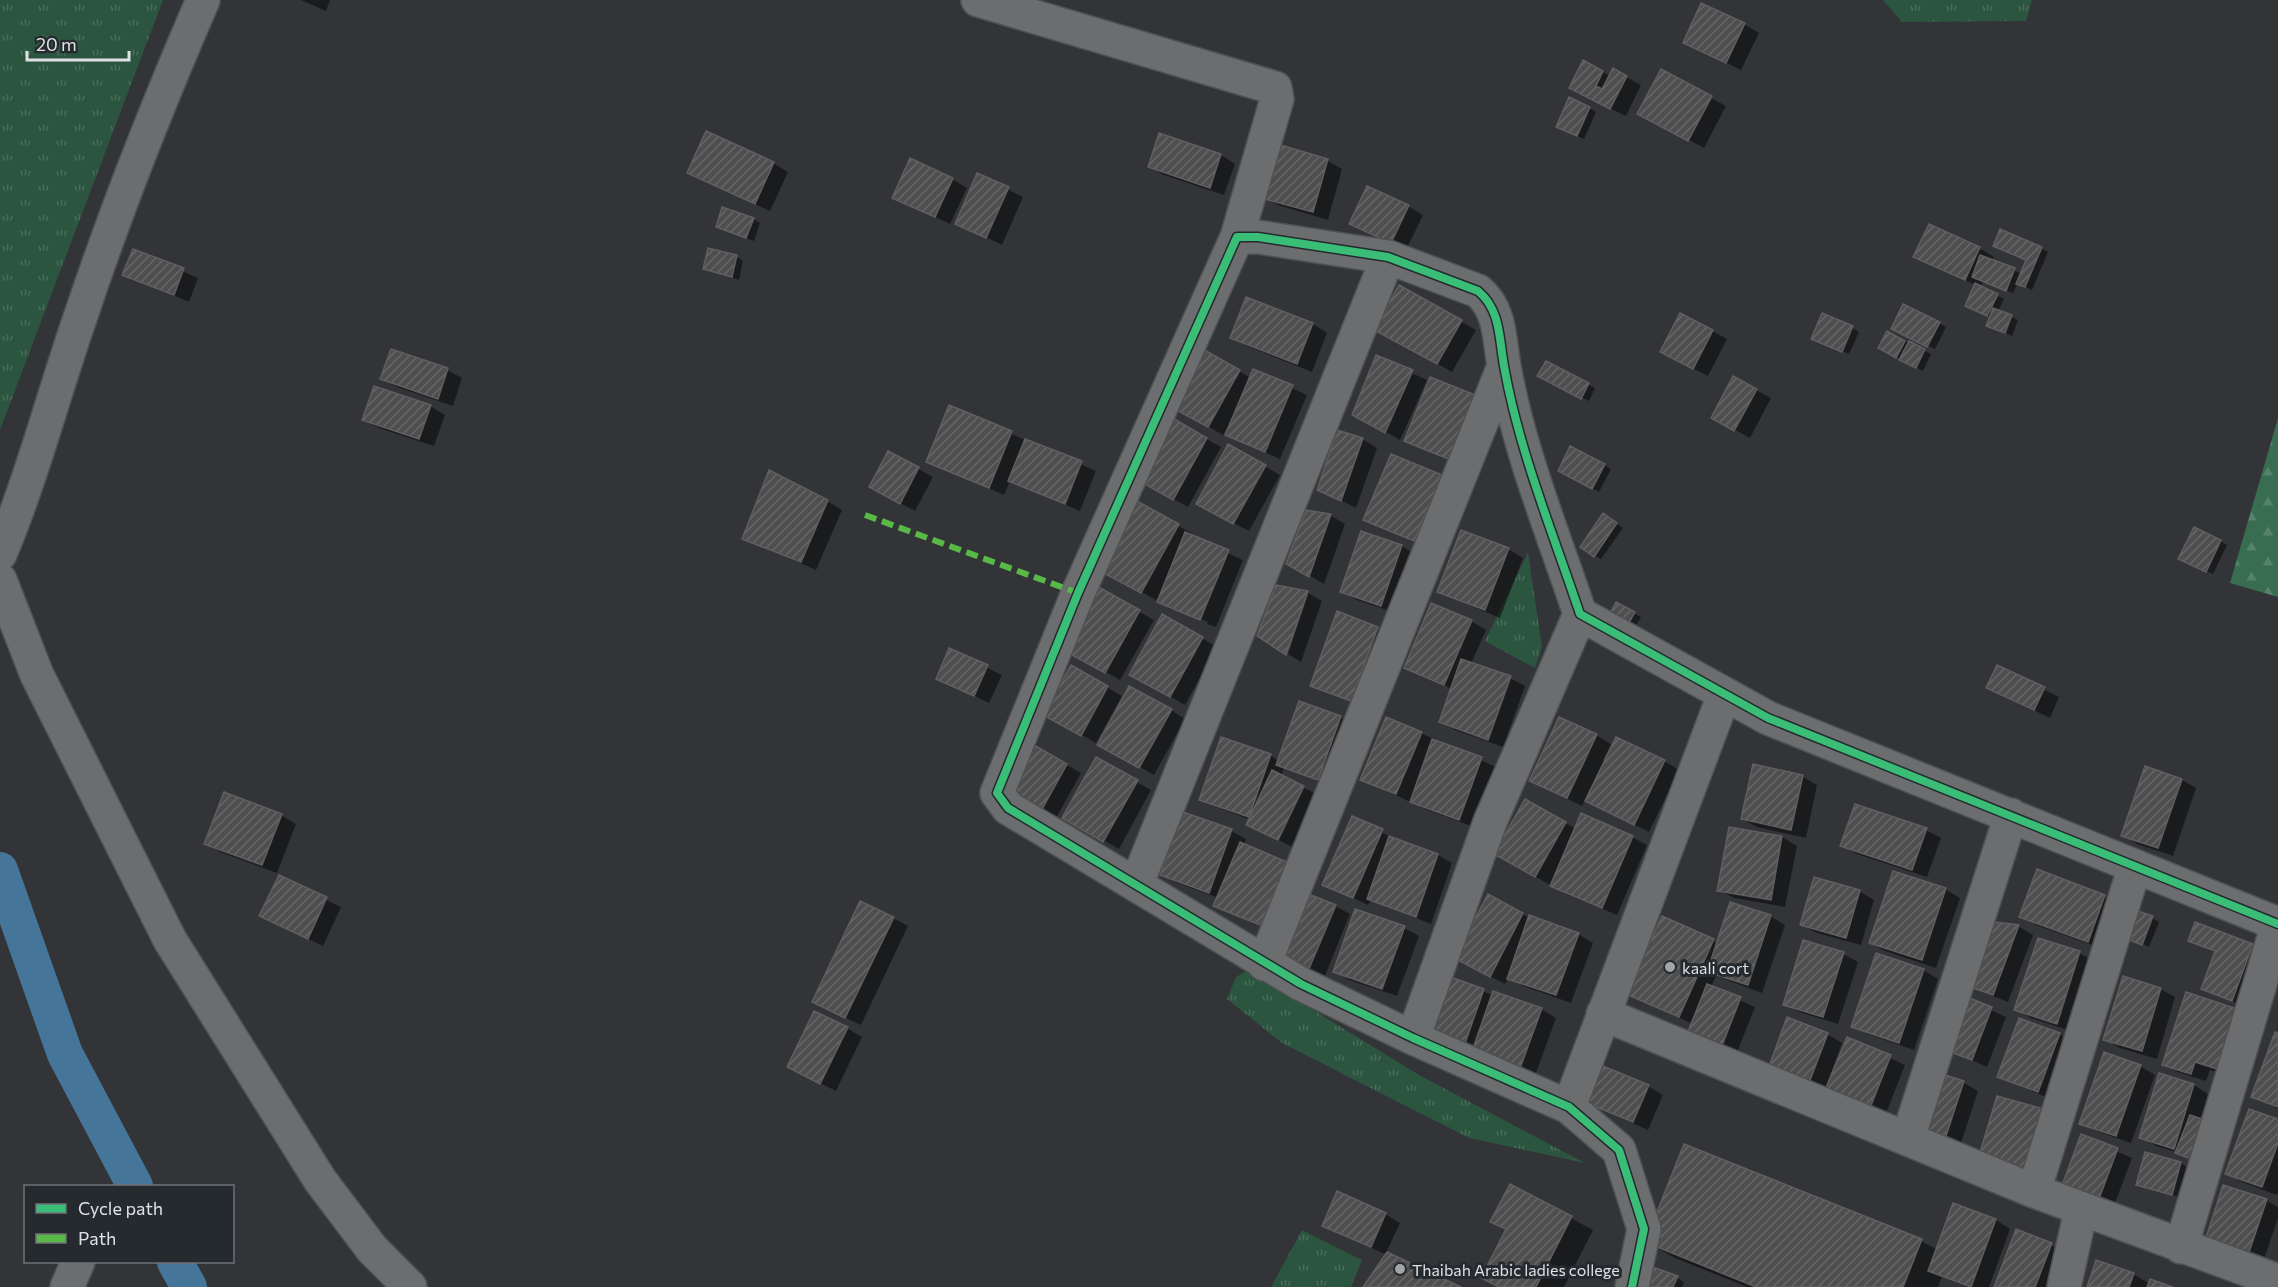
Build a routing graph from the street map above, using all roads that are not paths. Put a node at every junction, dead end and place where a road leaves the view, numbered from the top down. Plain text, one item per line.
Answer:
1 (203, 0) edge
2 (978, 0) edge
3 (1237, 237) junction
4 (1388, 257) junction
5 (1504, 366) junction
6 (0, 554) edge
7 (0, 580) edge
8 (1581, 615) junction
9 (1724, 694) junction
10 (2012, 814) junction
11 (2135, 866) junction
12 (1137, 883) junction
13 (2278, 924) edge
14 (1264, 964) junction
15 (1603, 1014) junction
16 (1413, 1038) junction
17 (1569, 1107) junction
18 (1908, 1138) junction
19 (2034, 1191) junction
20 (2081, 1210) junction
21 (2181, 1247) junction
22 (78, 1263) edge
23 (2217, 1274) edge
24 (2278, 1281) edge
25 (68, 1287) edge
26 (410, 1287) edge
27 (1632, 1287) edge
28 (2064, 1287) edge

1 - 6 street
2 - 3 street
3 - 4 street
3 - 12 street
4 - 5 street
4 - 12 street
5 - 8 street
5 - 14 street
7 - 26 street
8 - 9 street
8 - 16 street
9 - 10 street
9 - 15 street
10 - 11 street
10 - 18 street
11 - 13 street
11 - 19 street
12 - 14 street
13 - 21 street
14 - 16 street
15 - 17 street
15 - 18 street
16 - 17 street
17 - 27 street
18 - 19 street
19 - 20 street
20 - 21 street
20 - 28 street
21 - 23 street
22 - 25 street
23 - 24 street

